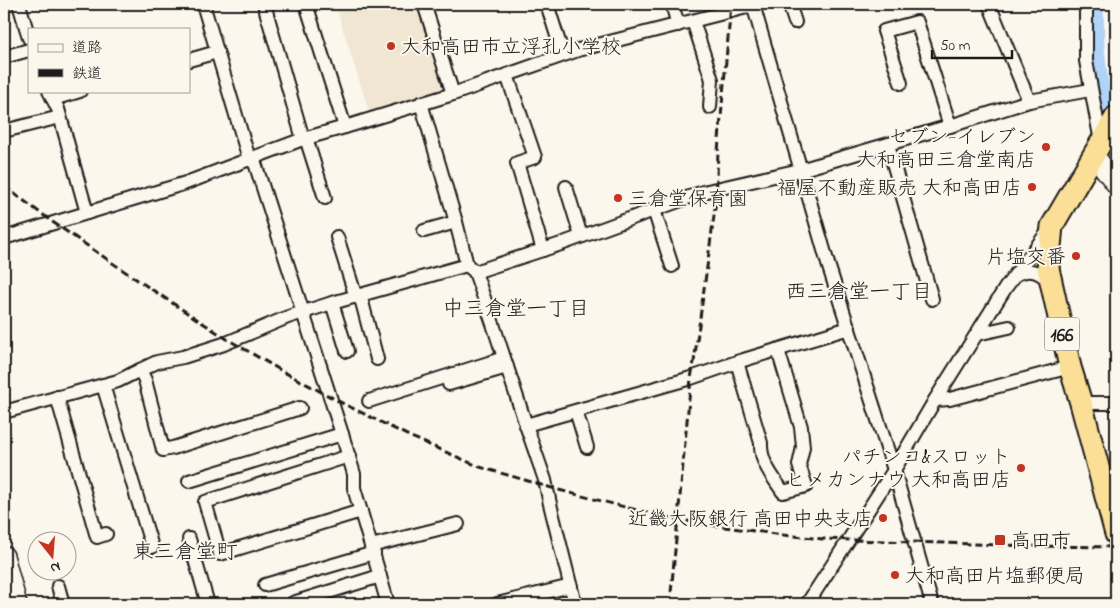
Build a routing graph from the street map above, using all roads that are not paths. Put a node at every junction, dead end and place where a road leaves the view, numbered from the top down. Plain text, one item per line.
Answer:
1 (19, 4) edge
2 (203, 4) edge
3 (264, 4) edge
4 (306, 4) edge
5 (424, 4) edge
6 (547, 4) edge
7 (672, 4) edge
8 (750, 4) edge
9 (789, 4) edge
10 (989, 4) edge
11 (1086, 4) edge
12 (693, 21) junction
13 (794, 22) dead end
14 (678, 25) junction
15 (28, 35) edge
16 (28, 50) edge
17 (217, 52) junction
18 (563, 55) junction
19 (4, 57) edge
20 (190, 60) edge
21 (507, 75) junction
22 (901, 83) dead end
23 (1090, 90) junction
24 (73, 92) edge
25 (453, 94) junction
26 (51, 95) edge
27 (1029, 102) junction
28 (421, 103) junction
29 (710, 107) dead end
30 (60, 117) junction
31 (950, 126) junction
32 (345, 127) junction
33 (4, 131) edge
34 (1109, 132) edge
35 (305, 138) junction
36 (888, 145) junction
37 (250, 158) junction
38 (800, 170) junction
39 (1116, 184) edge
40 (566, 187) dead end
41 (325, 198) dead end
42 (654, 210) junction
43 (87, 213) junction
44 (456, 222) junction
45 (1052, 226) junction
46 (424, 232) dead end
47 (582, 236) junction
48 (337, 237) dead end
49 (4, 238) edge
50 (543, 250) junction
51 (672, 266) dead end
52 (471, 268) junction
53 (1015, 276) junction
54 (1053, 292) junction
55 (356, 296) junction
56 (932, 299) dead end
57 (332, 303) junction
58 (302, 312) junction
59 (1010, 327) dead end
60 (849, 328) junction
61 (977, 334) junction
62 (778, 350) junction
63 (347, 351) dead end
64 (377, 359) dead end
65 (737, 362) junction
66 (505, 363) junction
67 (1070, 367) junction
68 (140, 370) junction
69 (103, 385) junction
70 (412, 395) dead end
71 (57, 397) junction
72 (935, 400) junction
73 (369, 401) dead end
74 (1081, 403) junction
75 (1116, 403) edge
76 (300, 408) dead end
77 (576, 411) junction
78 (4, 412) edge
79 (526, 425) junction
80 (342, 434) junction
81 (586, 447) dead end
82 (349, 456) junction
83 (894, 470) junction
84 (189, 481) dead end
85 (361, 511) junction
86 (1115, 522) edge
87 (458, 524) dead end
88 (106, 534) dead end
89 (189, 539) dead end
90 (152, 546) dead end
91 (373, 550) junction
92 (4, 556) edge
93 (380, 576) junction
94 (265, 585) dead end
95 (58, 586) dead end
96 (571, 586) junction
97 (292, 603) dead end
98 (17, 604) edge
99 (63, 604) edge
100 (208, 604) edge
101 (388, 604) edge
102 (497, 604) edge
103 (575, 604) edge
104 (806, 604) edge
105 (932, 604) edge

1 - 15 street
2 - 17 street
3 - 35 street
4 - 32 street
5 - 25 street
6 - 18 street
7 - 14 street
8 - 12 street
8 - 38 street
9 - 13 street
10 - 27 street
11 - 23 street
12 - 14 street
12 - 29 street
14 - 18 street
16 - 19 street
17 - 20 street
17 - 37 street
18 - 21 street
21 - 25 street
21 - 50 street
22 - 31 street
23 - 27 street
23 - 34 street
24 - 26 street
25 - 28 street
26 - 30 street
27 - 31 street
28 - 32 street
28 - 44 street
30 - 33 street
30 - 43 street
31 - 36 street
32 - 35 street
34 - 39 main road
34 - 45 highway, 166
35 - 37 street
35 - 41 street
36 - 38 street
36 - 56 street
37 - 43 street
37 - 58 street
38 - 42 street
38 - 60 street
40 - 47 street
42 - 47 street
42 - 51 street
43 - 49 street
44 - 46 street
44 - 52 street
45 - 53 street
45 - 54 highway, 166
47 - 50 street
48 - 55 street
50 - 52 street
52 - 55 street
52 - 66 street
53 - 54 street
53 - 61 street
54 - 67 highway, 166
55 - 57 street
55 - 64 street
57 - 58 street
57 - 63 street
58 - 68 street
58 - 80 street
59 - 61 street
60 - 62 street
60 - 83 street
61 - 72 street
62 - 65 street
62 - 65 street
65 - 77 street
66 - 70 street
66 - 73 street
66 - 79 street
67 - 72 street
67 - 74 highway, 166
68 - 69 street
68 - 76 street
69 - 71 street
69 - 90 street
71 - 78 street
71 - 88 street
72 - 83 street
74 - 75 street
74 - 86 highway, 166
77 - 79 street
77 - 81 street
79 - 96 street
80 - 82 street
80 - 84 street
82 - 85 street
82 - 85 street
83 - 104 street
83 - 105 street
85 - 91 street
87 - 91 street
89 - 100 street
91 - 93 street
91 - 94 street
92 - 98 main road
93 - 97 street
93 - 101 street
95 - 99 street
96 - 102 street
96 - 103 street

